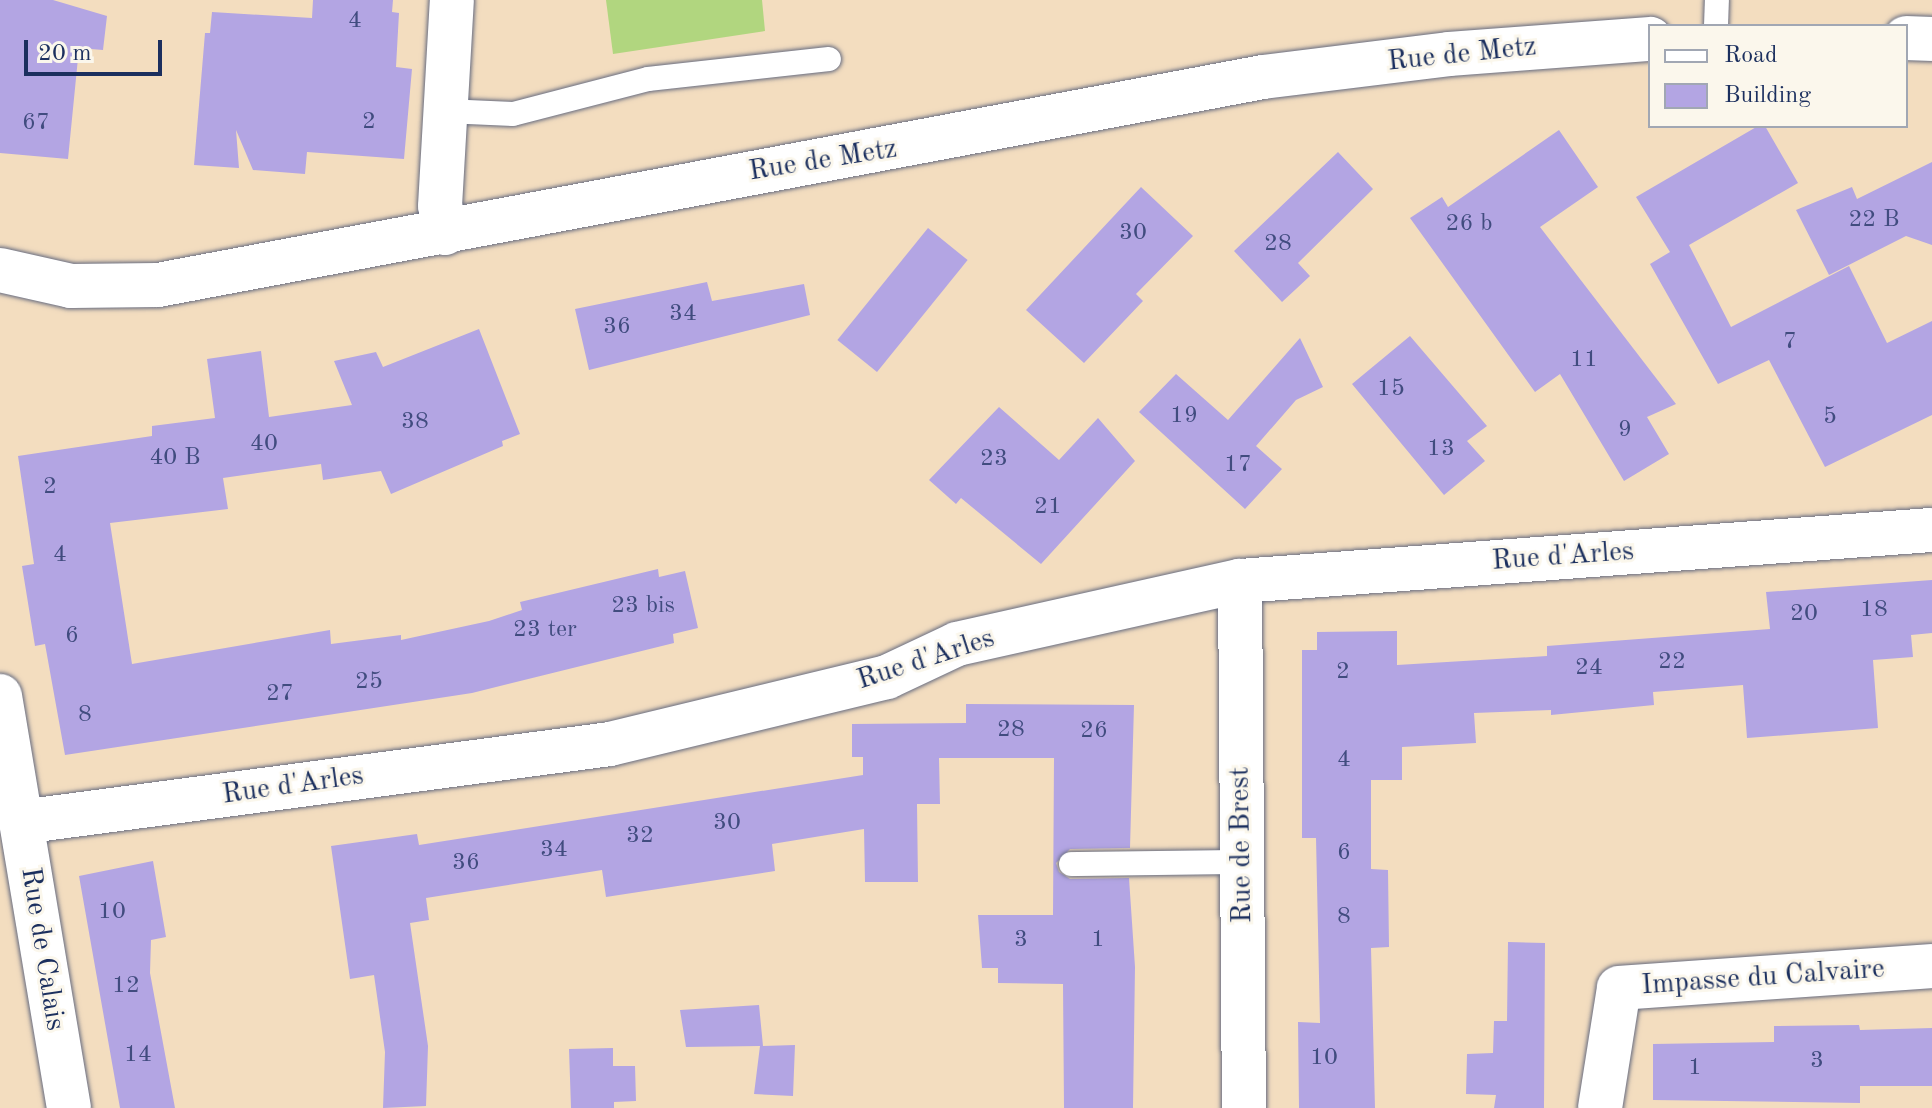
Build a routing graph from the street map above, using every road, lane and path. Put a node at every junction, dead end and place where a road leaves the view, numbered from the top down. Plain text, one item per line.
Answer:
1 (452, 0) edge
2 (1717, 0) edge
3 (1716, 24) edge
4 (1908, 38) edge
5 (1648, 39) edge
6 (1932, 39) edge
7 (829, 59) dead end
8 (445, 111) junction
9 (445, 233) junction
10 (0, 270) edge
11 (1932, 530) edge
12 (1240, 581) junction
13 (0, 696) edge
14 (21, 822) junction
15 (1243, 862) junction
16 (1071, 864) dead end
17 (1932, 966) edge
18 (69, 1108) edge
19 (1244, 1108) edge
20 (1600, 1108) edge

1 - 8 street
2 - 3 lane
4 - 6 street
5 - 9 street, Rue de Metz
7 - 8 lane
8 - 9 street
9 - 10 street, Rue de Metz
11 - 12 street, Rue d'Arles
12 - 14 street, Rue d'Arles
12 - 15 street, Rue de Brest
13 - 14 street, Rue de Calais
14 - 18 street, Rue de Calais
15 - 16 lane
15 - 19 street, Rue de Brest
17 - 20 street, Impasse du Calvaire

